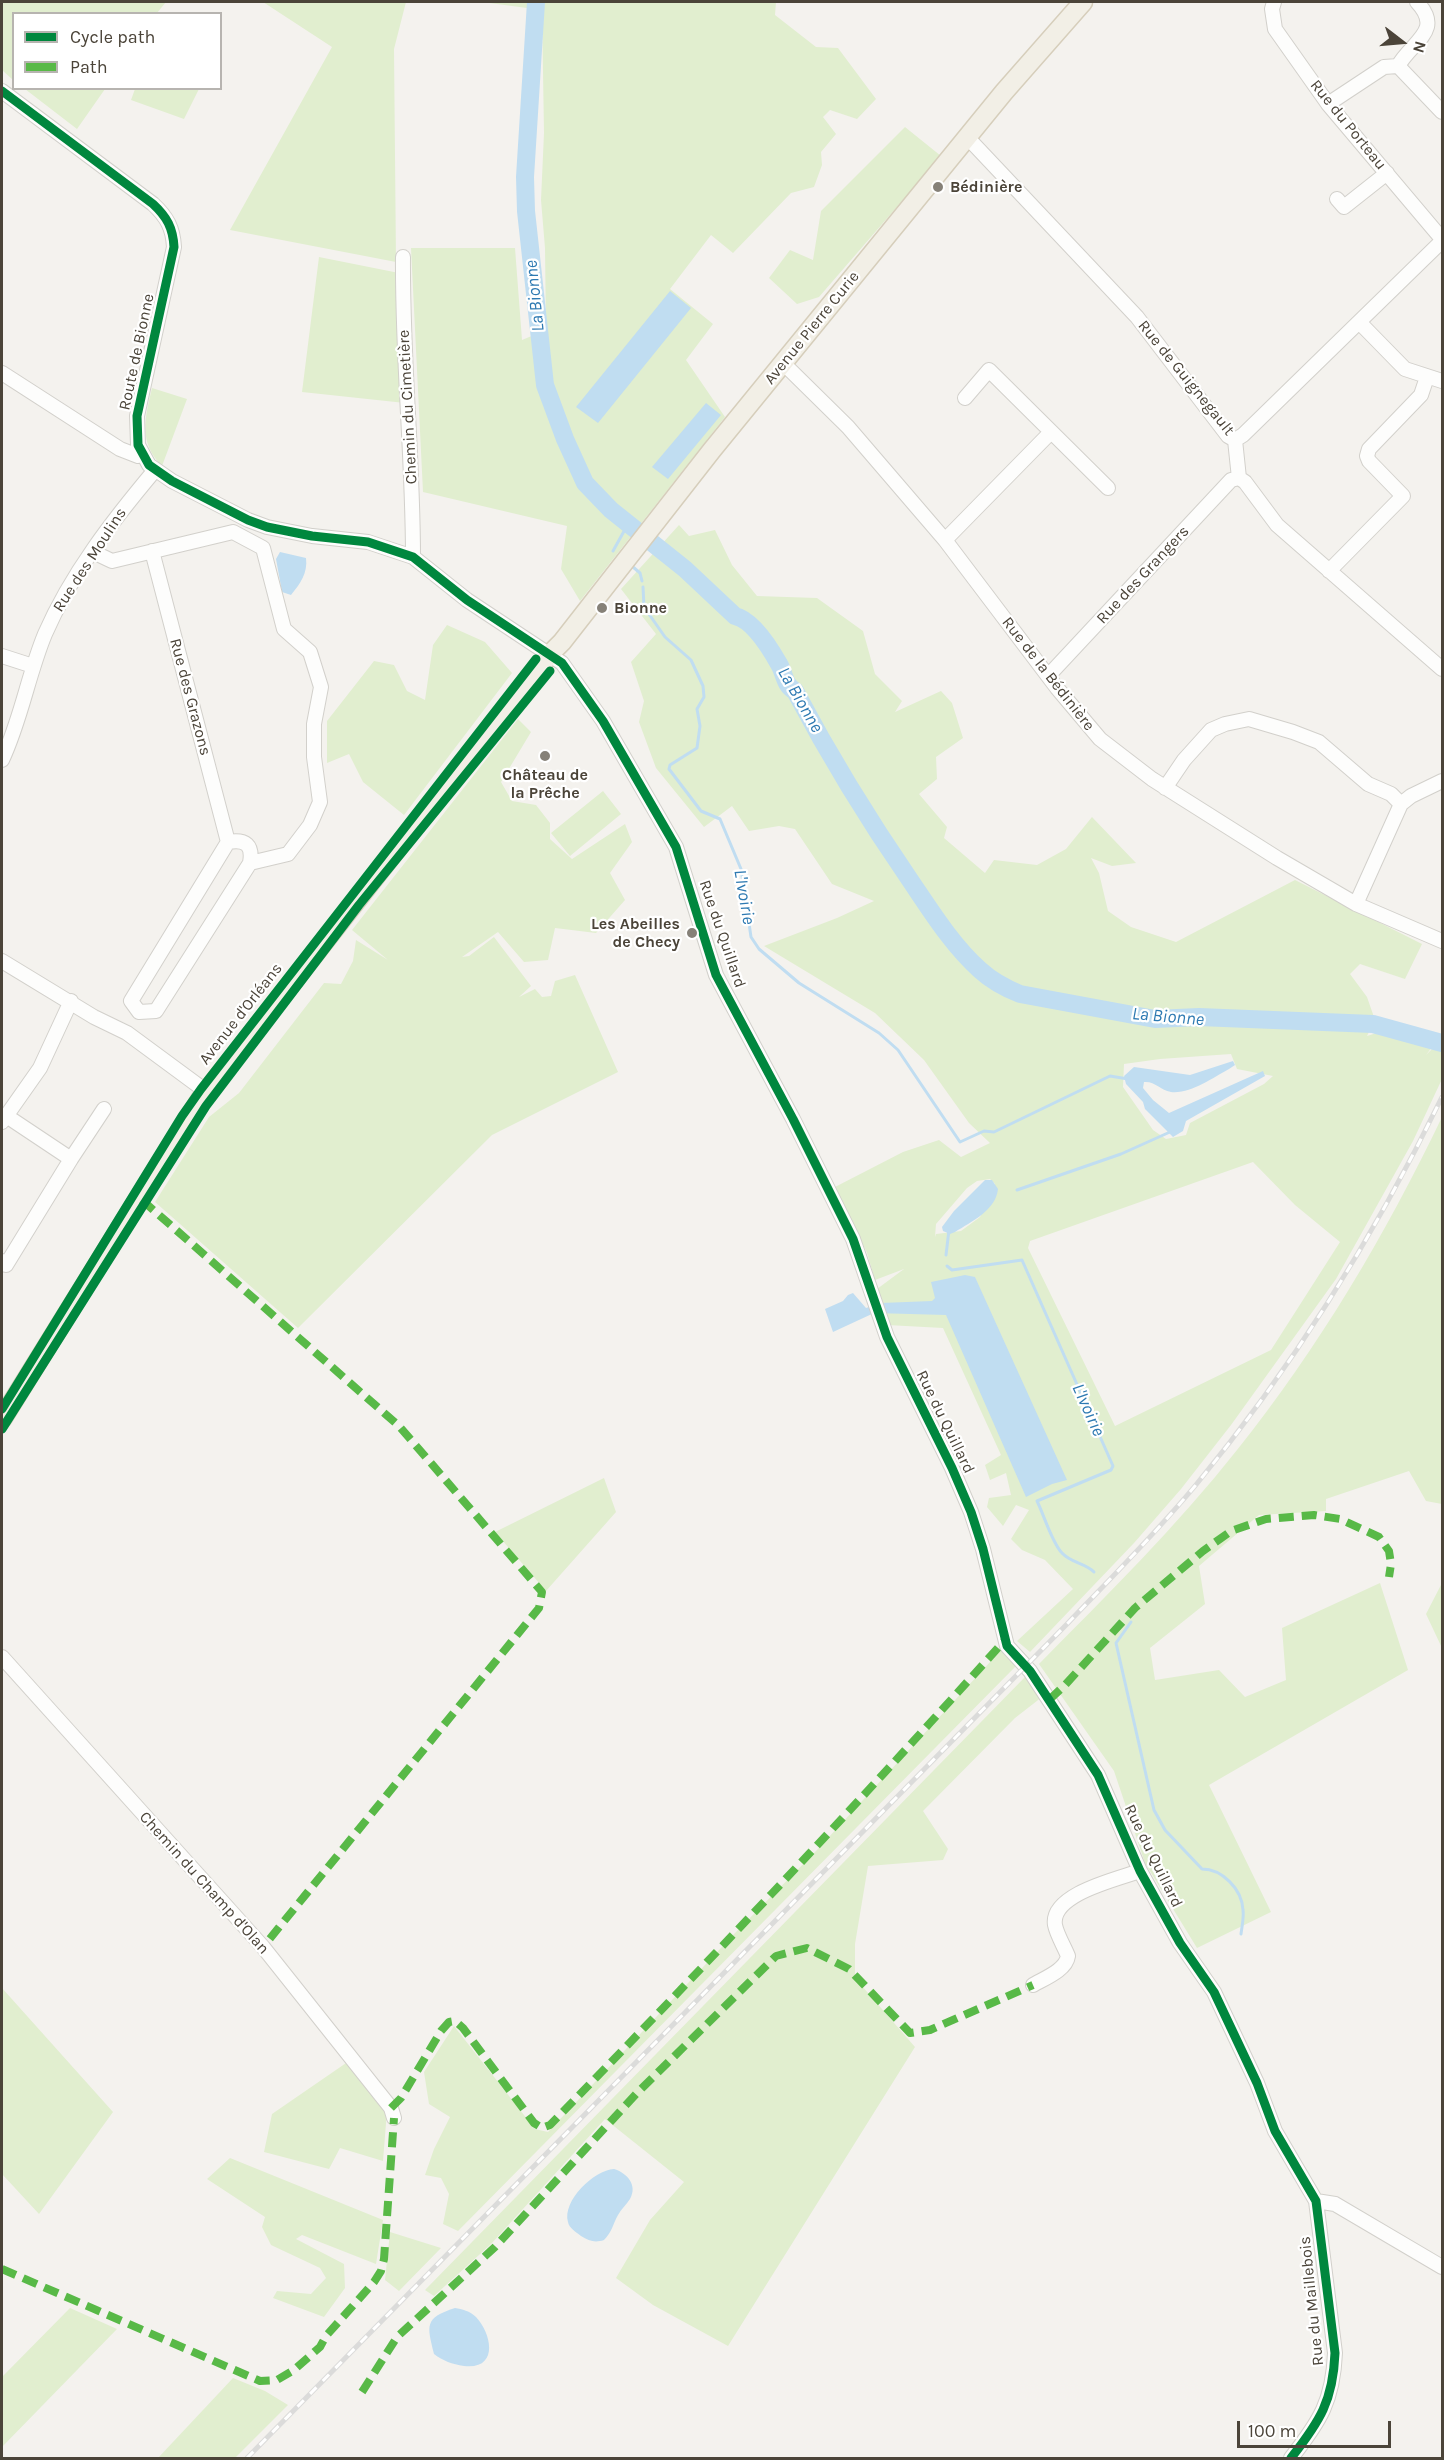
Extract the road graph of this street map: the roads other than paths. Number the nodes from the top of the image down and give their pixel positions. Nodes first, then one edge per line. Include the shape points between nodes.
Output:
1 (1083, 2) edge
2 (1274, 2) edge
3 (1417, 2) edge
4 (1398, 66) junction
5 (2, 91) edge
6 (1328, 104) junction
7 (1443, 112) edge
8 (967, 137) junction
9 (1387, 173) junction
10 (1337, 199) dead end
11 (1443, 240) edge
12 (403, 257) dead end
13 (1360, 323) junction
14 (783, 363) junction
15 (2, 373) edge
16 (1427, 376) junction
17 (1443, 381) edge
18 (965, 398) dead end
19 (1051, 432) junction
20 (1235, 440) junction
21 (142, 454) junction
22 (155, 470) junction
23 (1239, 478) junction
24 (1108, 488) dead end
25 (945, 540) junction
26 (634, 547) joint
27 (152, 551) junction
28 (93, 552) junction
29 (413, 556) junction
30 (1329, 571) junction
31 (549, 655) junction
32 (2, 656) edge
33 (33, 666) junction
34 (1443, 669) edge
35 (1049, 675) junction
36 (2, 760) edge
37 (1443, 781) edge
38 (1165, 788) junction
39 (1401, 804) junction
40 (228, 842) junction
41 (250, 863) junction
42 (1356, 904) junction
43 (1443, 941) edge
44 (2, 961) edge
45 (71, 1001) junction
46 (139, 1012) junction
47 (127, 1034) junction
48 (207, 1092) junction
49 (104, 1109) dead end
50 (4, 1114) edge
51 (71, 1159) junction
52 (2, 1261) edge
53 (2, 1419) edge
54 (2, 1657) edge
55 (1140, 1871) junction
56 (1034, 1985) dead end
57 (394, 2118) dead end
58 (1316, 2201) junction
59 (1443, 2267) edge
60 (1291, 2458) edge

1 - 8 main road, Avenue Pierre Curie
2 - 6 street, Rue du Porteau via 1275,29
3 - 4 street via 1432,18 1434,28 1404,55
4 - 6 street via 1384,68
4 - 7 street
5 - 21 street, Route de Bionne via 153,204 172,228 174,247 137,416
6 - 9 street, Rue du Porteau
8 - 14 main road, Avenue Pierre Curie
8 - 20 street, Rue de Guignegault via 1137,317
9 - 10 street via 1344,207
9 - 11 street, Rue du Porteau
11 - 13 street, Rue du Porteau
12 - 29 street, Chemin du Cimetière
13 - 16 street via 1405,369
13 - 20 street, Rue du Porteau
14 - 25 street, Rue de la Bédinière via 848,427
14 - 26 main road, Avenue Pierre Curie
15 - 21 street via 120,449
16 - 17 street
16 - 30 street via 1421,395 1366,456 1403,496
18 - 19 street via 989,370
19 - 24 street
19 - 25 street
20 - 23 street, Rue de Guignegault
21 - 22 street, Route de Bionne
22 - 28 street, Rue des Moulins via 131,496
22 - 29 street, Route de Bionne via 267,527 368,542
23 - 30 street via 1277,525
23 - 35 street, Rue des Grangers via 1231,480
25 - 35 street, Rue de la Bédinière
26 - 31 main road, Avenue d'Orléans
27 - 28 street via 112,561
27 - 40 street, Rue des Grazons
27 - 41 street via 233,532 262,548 284,629 310,652 321,687 314,724 320,806 288,854
28 - 33 street, Rue des Moulins via 63,598
29 - 31 street, Route de Bionne via 467,600
30 - 34 street
31 - 48 main road, Avenue d'Orléans
31 - 55 street, Rue du Quillard via 562,663 603,721 676,847 716,975 853,1239 887,1337 971,1512 1006,1646 1030,1671 1098,1774
32 - 33 street
33 - 36 street, Rue des Moulins
35 - 38 street, Rue de la Bédinière via 1100,739
37 - 39 street
38 - 39 street via 1212,730 1249,719 1319,742 1363,780 1391,794
38 - 42 street, Rue de la Bédinière
39 - 42 street
40 - 41 street via 248,846 252,852
40 - 46 street via 131,1001
41 - 46 street via 156,1011
42 - 43 street, Rue de la Bédinière
44 - 45 street
45 - 47 street
45 - 50 street via 40,1068
46 - 47 street
47 - 48 street
48 - 53 main road, Avenue d'Orléans
49 - 51 street
50 - 51 street
51 - 52 street via 6,1264
54 - 57 street, Chemin du Champ d'Olan via 263,1947 391,2108
55 - 56 street via 1074,1895 1061,1905 1055,1926 1067,1961
55 - 58 street, Rue du Quillard via 1180,1943 1214,1992 1275,2131
58 - 59 street via 1335,2204
58 - 60 street, Rue du Maillebois via 1334,2342 1334,2375 1329,2400 1319,2420

